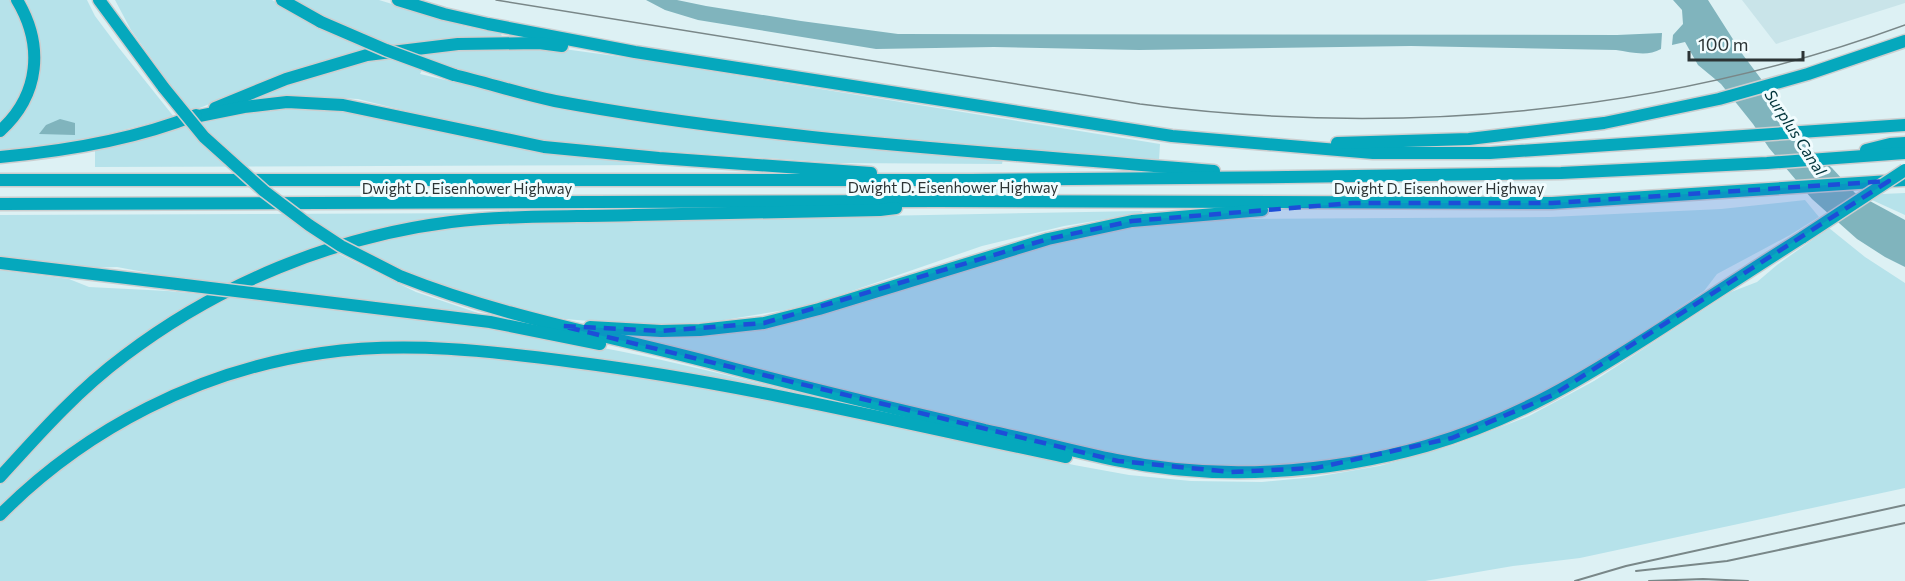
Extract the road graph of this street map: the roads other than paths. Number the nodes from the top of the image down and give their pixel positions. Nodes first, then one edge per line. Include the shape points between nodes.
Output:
1 (17, 0) edge
2 (99, 0) edge
3 (282, 0) edge
4 (398, 0) edge
5 (1905, 40) edge
6 (635, 52) junction
7 (189, 118) junction
8 (1905, 125) edge
9 (0, 131) edge
10 (1172, 136) junction
11 (1905, 143) edge
12 (1905, 153) edge
13 (0, 157) edge
14 (1836, 158) junction
15 (1905, 170) edge
16 (1287, 177) junction
17 (0, 180) edge
18 (971, 180) junction
19 (1905, 180) edge
20 (936, 201) junction
21 (1353, 203) junction
22 (0, 204) edge
23 (0, 263) edge
24 (562, 326) junction
25 (754, 375) junction
26 (1185, 469) junction
27 (0, 477) edge
28 (0, 514) edge

1 - 9 highway via 32,32 33,76 21,107
2 - 24 highway, bridge via 204,137 309,225 400,276 469,302
3 - 16 highway, bridge via 386,50 454,75 553,100 806,136
4 - 6 highway via 488,24
5 - 10 highway via 1781,82 1604,123 1469,139 1366,143
6 - 7 highway via 539,44 458,44 367,55 286,80
6 - 10 highway
7 - 13 highway via 114,140
7 - 18 highway via 287,102 343,105 544,147
8 - 10 highway via 1490,153 1385,153
11 - 14 highway
12 - 14 highway, Dwight D. Eisenhower Highway
14 - 16 highway, Dwight D. Eisenhower Highway via 1561,173
15 - 26 highway, bridge via 1578,381 1529,407 1405,451 1329,466 1253,472
16 - 18 highway, Dwight D. Eisenhower Highway
17 - 18 highway, Dwight D. Eisenhower Highway
19 - 21 highway, Dwight D. Eisenhower Highway via 1552,203
20 - 21 highway, Dwight D. Eisenhower Highway
20 - 22 highway, Dwight D. Eisenhower Highway
20 - 27 highway via 880,210 487,219 418,227 338,246 246,282 161,330 74,399
21 - 24 highway via 1132,221 1058,236 764,324 661,332
23 - 25 highway, bridge via 490,322
24 - 25 highway
25 - 26 highway via 1118,461
26 - 28 highway via 1153,472 1111,466 754,390 629,369 482,352 378,348 274,362 171,396 75,452

